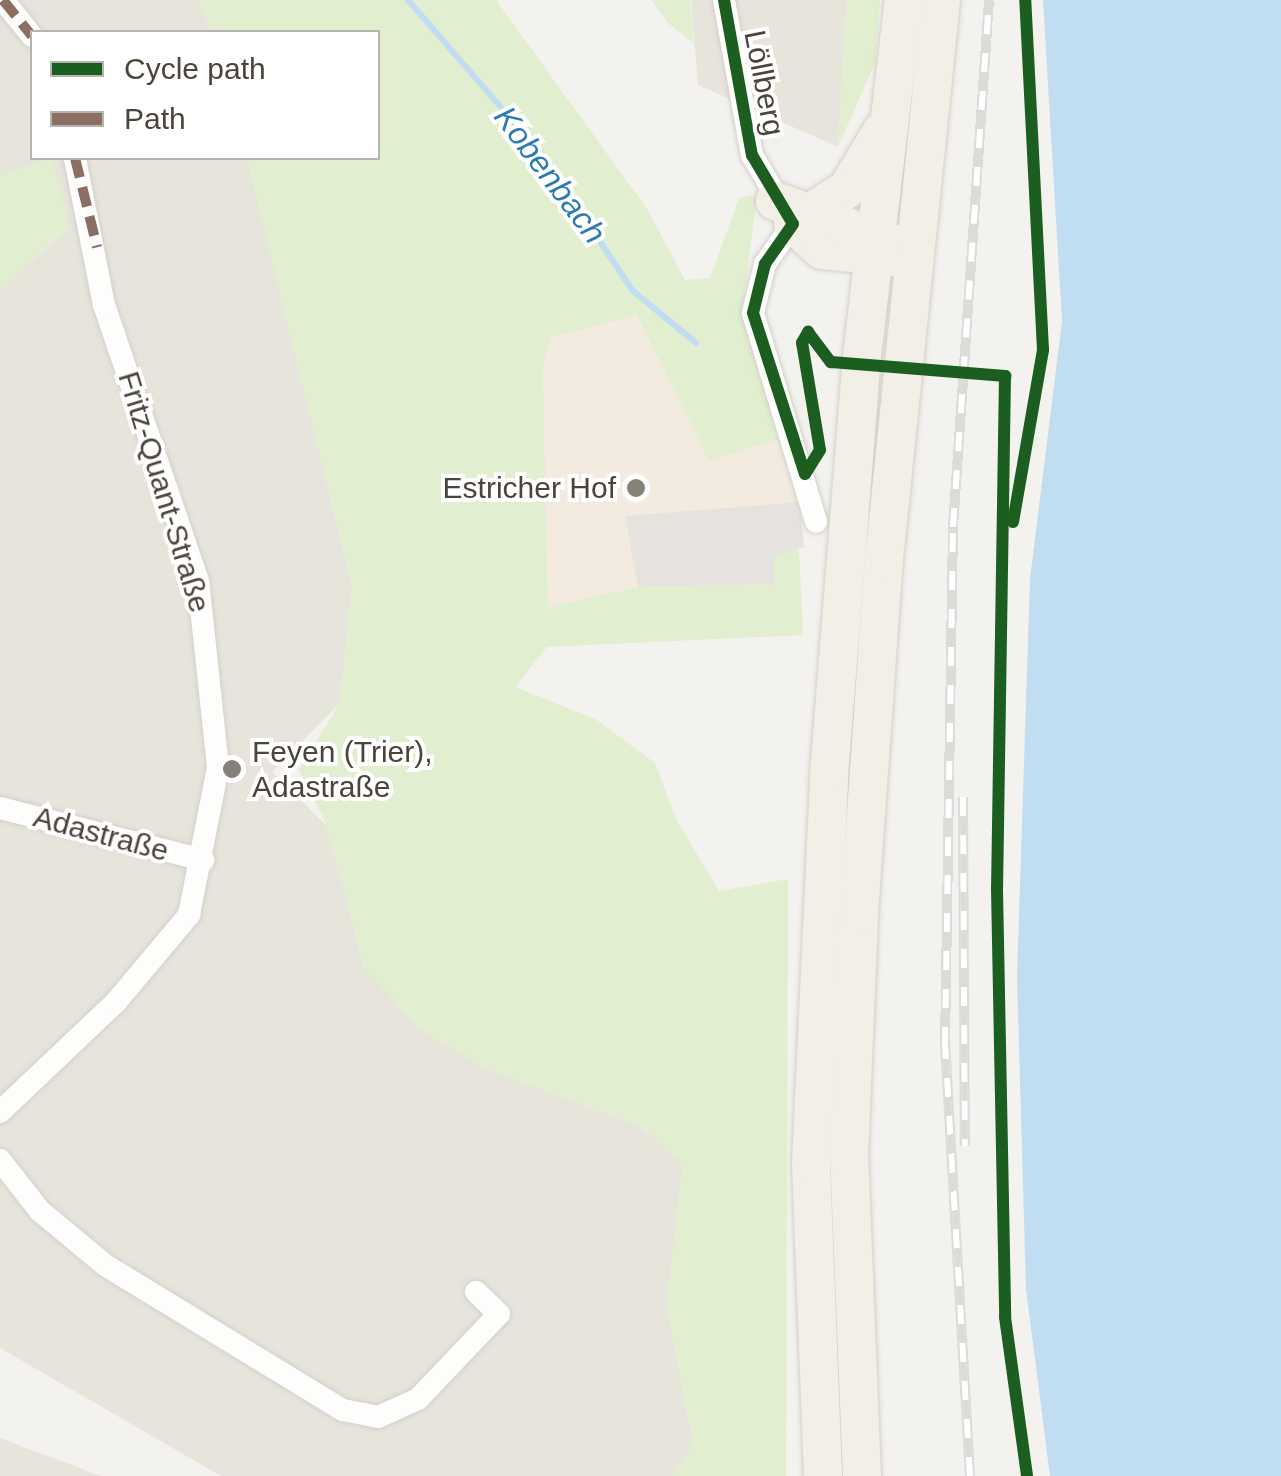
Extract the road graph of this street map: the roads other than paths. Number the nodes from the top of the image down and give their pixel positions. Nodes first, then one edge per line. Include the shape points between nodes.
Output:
1 (3, 0) edge
2 (724, 0) edge
3 (904, 0) edge
4 (941, 0) edge
5 (30, 34) edge
6 (896, 102) junction
7 (75, 160) edge
8 (793, 212) junction
9 (874, 244) junction
10 (822, 250) junction
11 (914, 257) junction
12 (766, 264) junction
13 (816, 522) dead end
14 (0, 808) edge
15 (203, 860) junction
16 (0, 1112) edge
17 (0, 1160) edge
18 (476, 1292) dead end
19 (823, 1476) edge
20 (862, 1476) edge

1 - 5 street
2 - 8 street, Löllberg via 743,117
3 - 6 main road
4 - 11 main road
6 - 8 main road via 858,177
6 - 9 main road
7 - 15 street, Fritz-Quant-Straße via 104,305 198,581 218,767
8 - 9 main road
8 - 10 main road
8 - 12 street
9 - 10 main road
9 - 11 main road
9 - 19 main road via 828,775 812,1144
10 - 12 street via 795,248
11 - 20 main road via 859,914 849,1156
12 - 13 street via 753,313
14 - 15 street, Adastraße
15 - 16 street, Fritz-Quant-Straße via 189,915 116,1002
17 - 18 street via 40,1211 105,1265 343,1410 378,1417 418,1399 499,1314

